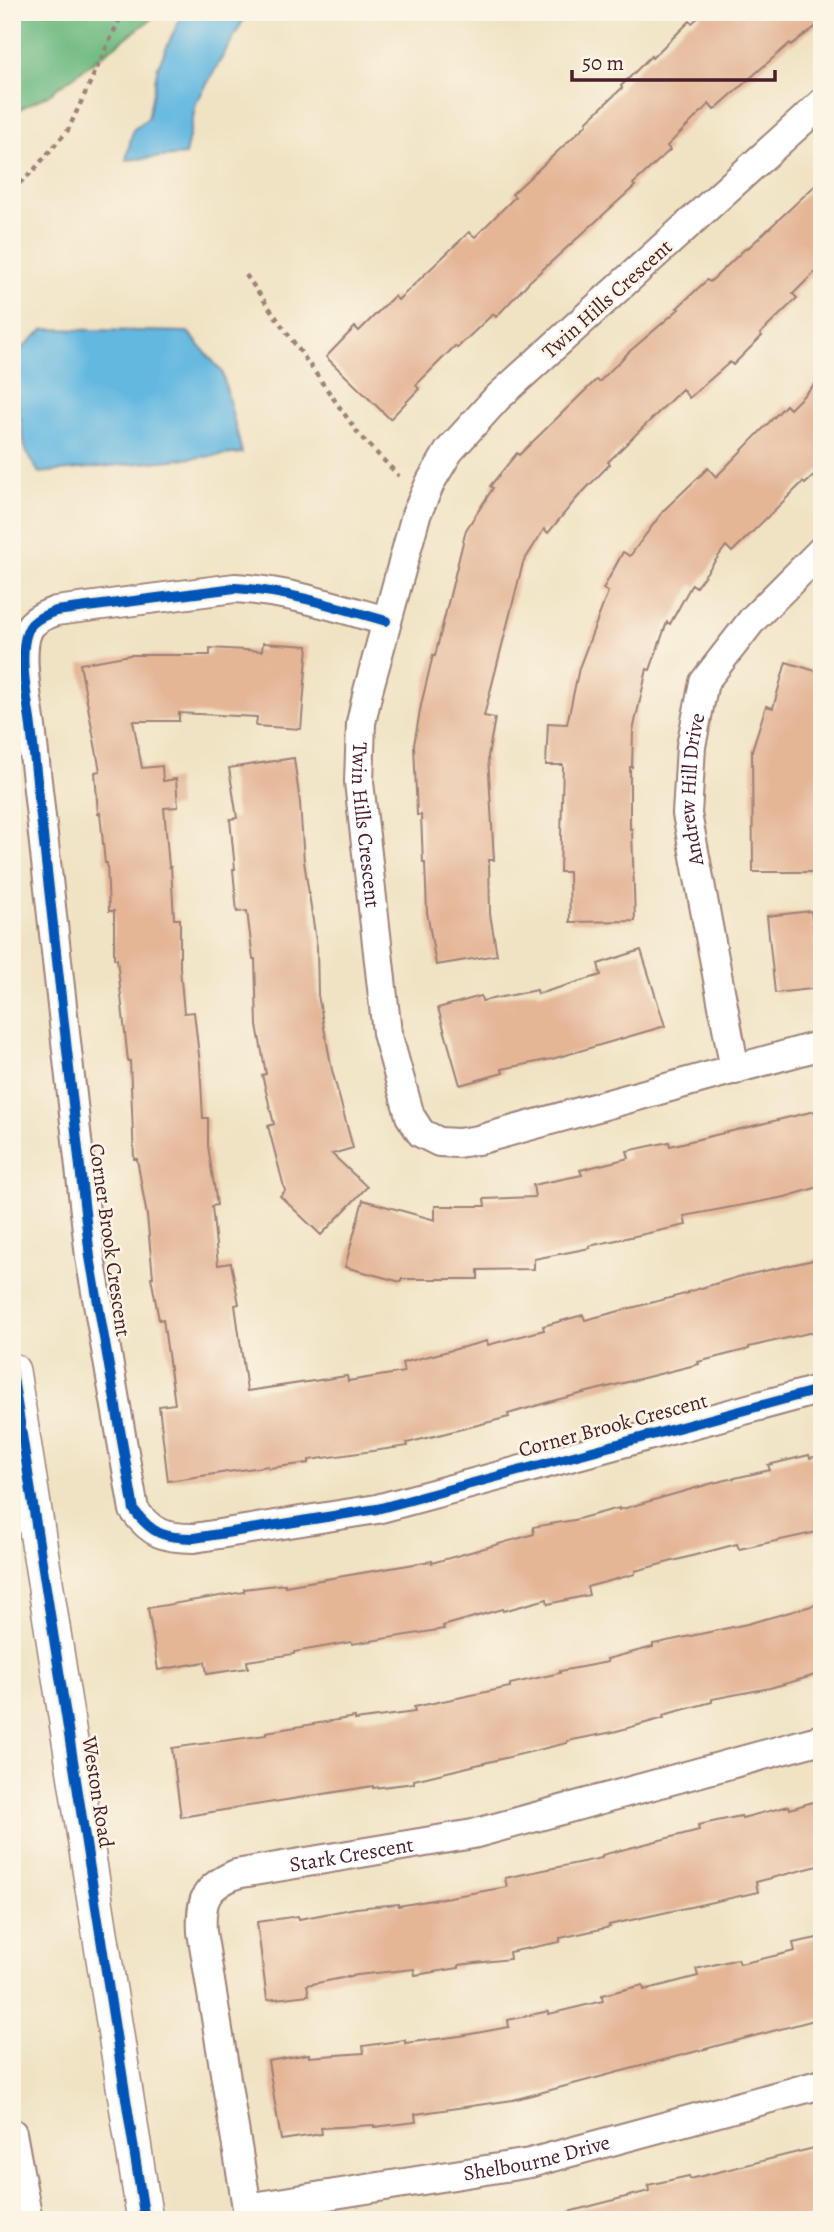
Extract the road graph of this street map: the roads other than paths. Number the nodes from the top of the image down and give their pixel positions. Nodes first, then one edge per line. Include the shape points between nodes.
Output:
1 (822, 103) edge
2 (822, 550) edge
3 (386, 621) junction
4 (822, 1045) edge
5 (735, 1070) junction
6 (12, 1371) edge
7 (822, 1389) edge
8 (18, 1434) edge
9 (822, 1740) edge
10 (822, 2084) edge
11 (12, 2133) edge
12 (248, 2214) edge
13 (28, 2220) edge
14 (145, 2220) edge

1 - 3 street, Twin Hills Crescent via 466,430 431,481 416,515
2 - 5 street, Andrew Hill Drive via 753,619 704,682 691,746 687,814
3 - 5 street, Twin Hills Crescent via 361,723 359,782 387,1033 410,1116 421,1133 439,1142 478,1140
3 - 7 street, Corner Brook Crescent via 294,595 236,589 56,611 42,617 25,636 31,727 90,1257 134,1510 159,1534 194,1538 377,1508
4 - 5 street, Twin Hills Crescent
6 - 8 main road, Weston Road
8 - 14 main road, Weston Road
9 - 12 street, Stark Crescent via 473,1834 236,1874 217,1882 205,1895 202,1932
10 - 12 street, Shelbourne Drive via 530,2163
11 - 13 street

